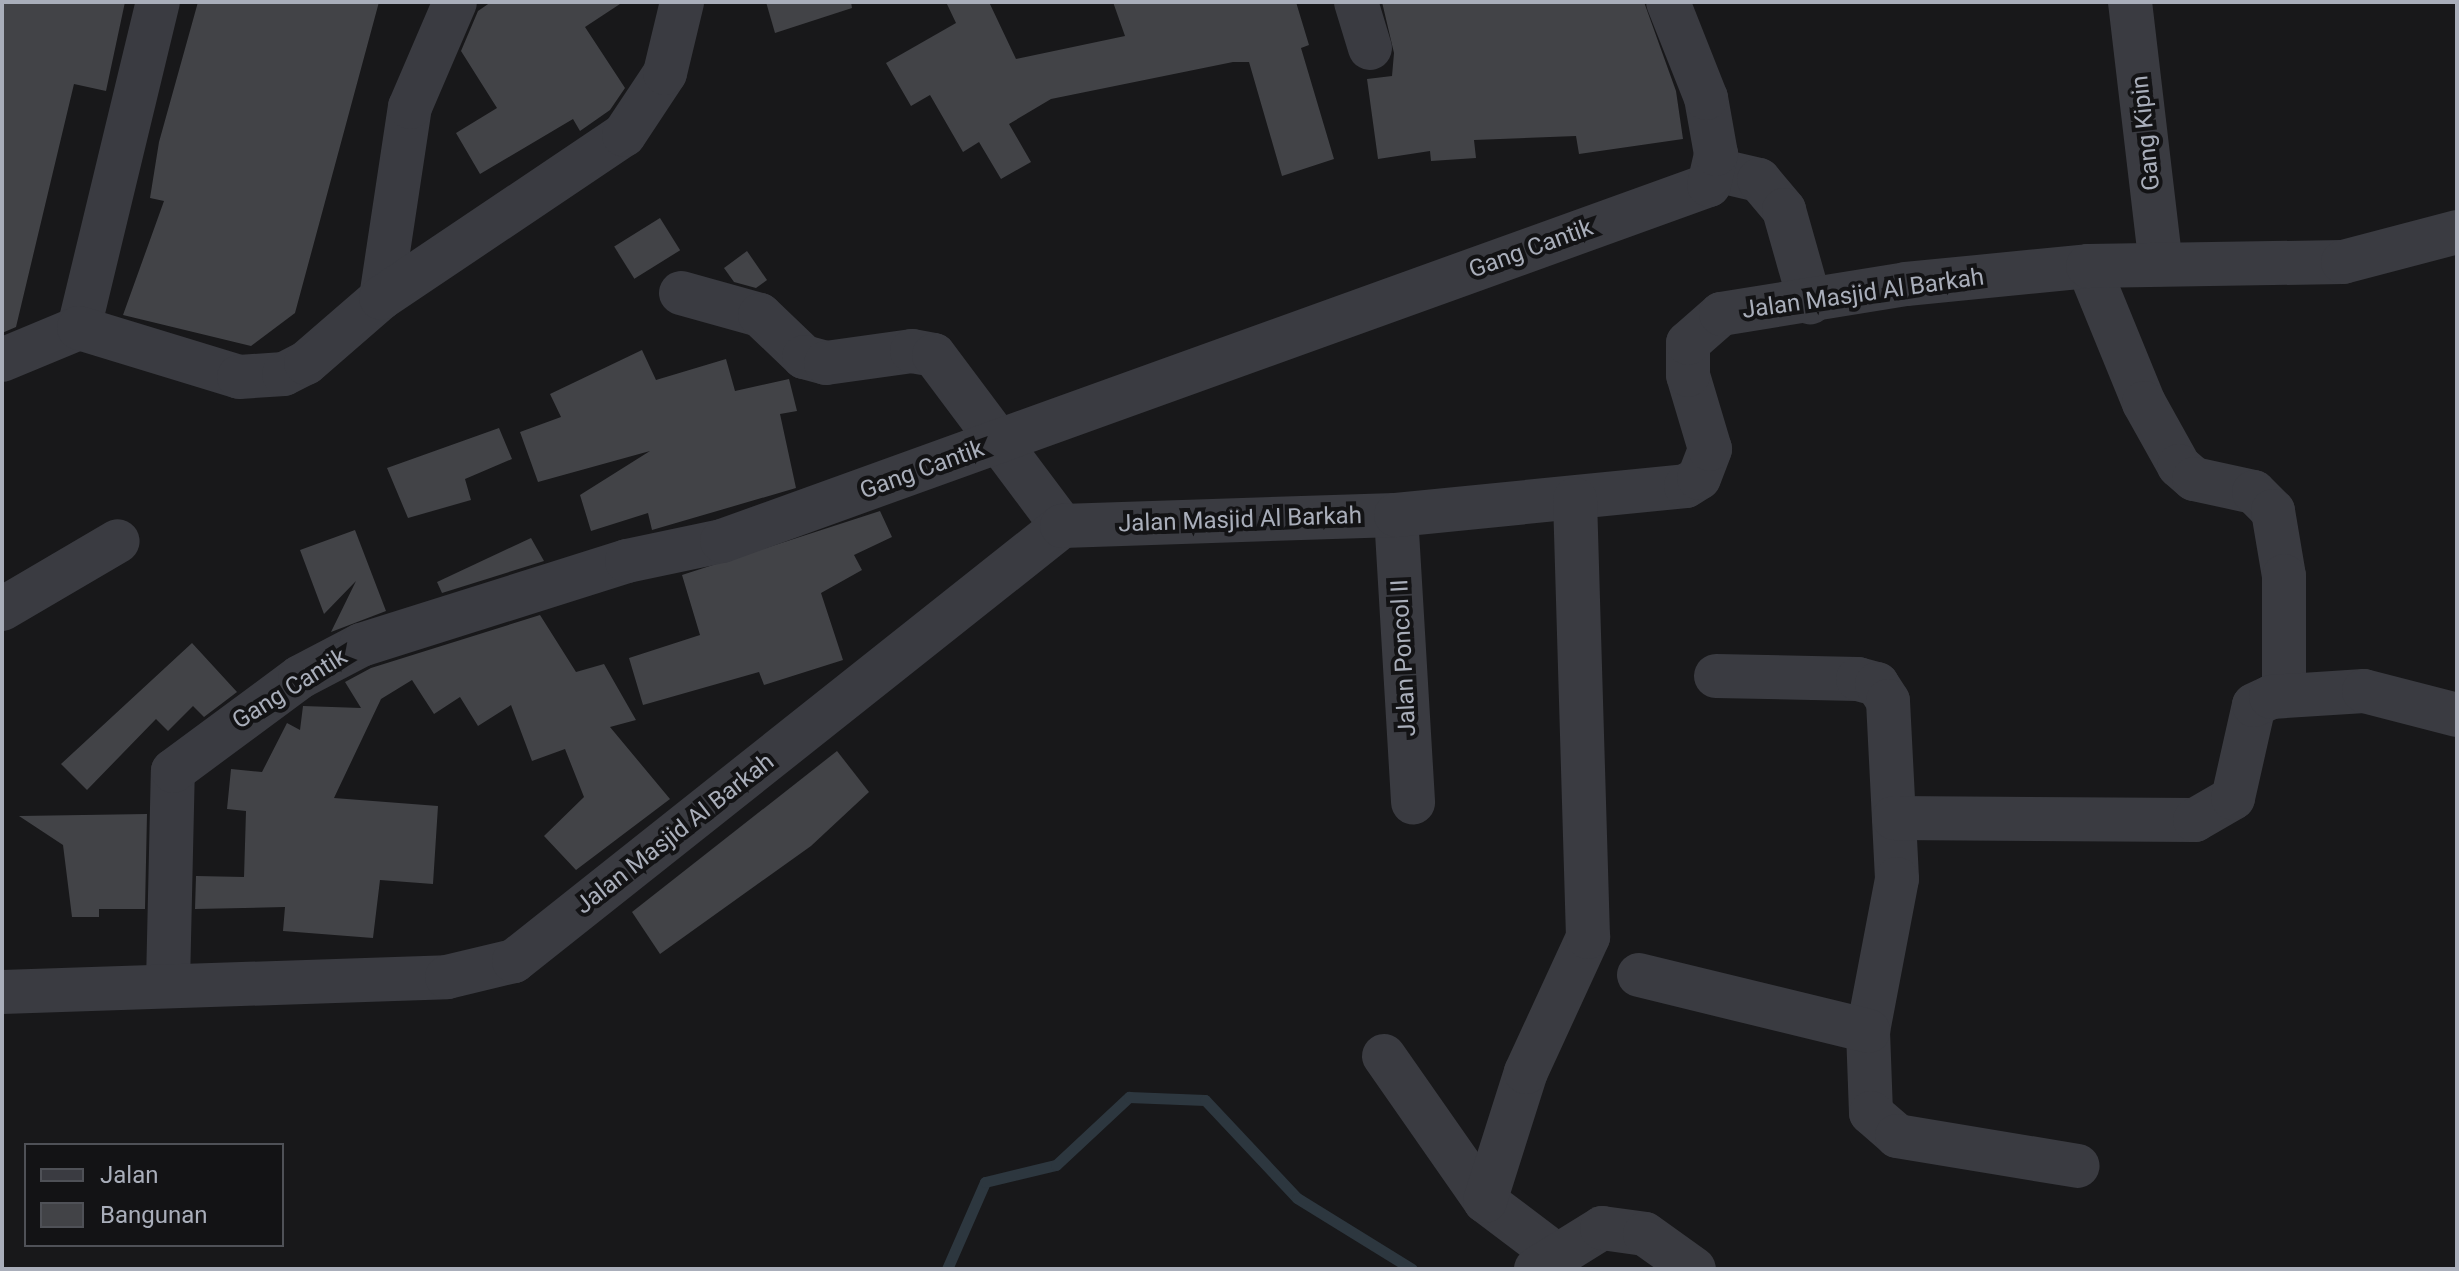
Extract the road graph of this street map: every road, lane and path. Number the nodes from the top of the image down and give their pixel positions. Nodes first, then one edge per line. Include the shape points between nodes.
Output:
1 (158, 2) edge
2 (455, 2) edge
3 (682, 2) edge
4 (1356, 2) edge
5 (1668, 2) edge
6 (2130, 2) edge
7 (1370, 48) dead end
8 (1716, 170) junction
9 (2457, 232) edge
10 (2161, 264) junction
11 (2088, 266) junction
12 (681, 293) dead end
13 (381, 298) junction
14 (1810, 302) junction
15 (79, 328) junction
16 (2, 360) edge
17 (1000, 442) junction
18 (1575, 499) junction
19 (1396, 515) junction
20 (1062, 526) junction
21 (118, 541) dead end
22 (2, 609) edge
23 (1716, 676) dead end
24 (2277, 696) junction
25 (2457, 715) edge
26 (1413, 802) dead end
27 (1894, 818) junction
28 (1639, 975) dead end
29 (168, 984) junction
30 (2, 992) edge
31 (1868, 1031) junction
32 (1384, 1056) dead end
33 (2078, 1166) dead end
34 (1485, 1201) junction
35 (1545, 1261) edge
36 (1694, 1269) edge

1 - 15 street
2 - 13 street via 410,107
3 - 13 street via 665,73 624,135
4 - 7 street
5 - 8 street via 1706,98
6 - 10 street, Gang Kipin
8 - 14 street via 1759,180 1784,210
8 - 17 street, Gang Cantik via 1709,185
9 - 10 street, Jalan Masjid Al Barkah via 2343,262
10 - 11 street, Jalan Masjid Al Barkah
11 - 14 street, Jalan Masjid Al Barkah via 1906,284
11 - 24 street via 2144,403 2179,466 2194,479 2254,492 2273,511 2284,576
12 - 17 street via 760,315 804,357 826,363 912,351 934,355
13 - 15 street via 306,363 264,378 239,377
14 - 18 street, Jalan Masjid Al Barkah via 1721,314 1696,330 1688,375 1710,449 1699,478 1686,486
15 - 16 street
17 - 20 street
17 - 29 street, Gang Cantik via 722,541 627,561 361,645 300,677 173,771
18 - 19 street, Jalan Masjid Al Barkah
18 - 34 street via 1588,937 1526,1072
19 - 20 street, Jalan Masjid Al Barkah
19 - 26 street, Jalan Poncol II
20 - 29 street, Jalan Masjid Al Barkah via 514,961 447,977
21 - 22 street
23 - 27 street via 1858,679 1884,690
24 - 25 street via 2364,691
24 - 27 street via 2254,705 2233,798 2195,820
27 - 31 street via 1897,879
28 - 31 street
29 - 30 street, Jalan Masjid Al Barkah
31 - 33 street via 1867,1098 1890,1132
32 - 34 street
34 - 35 street
35 - 36 street via 1602,1228 1645,1234

